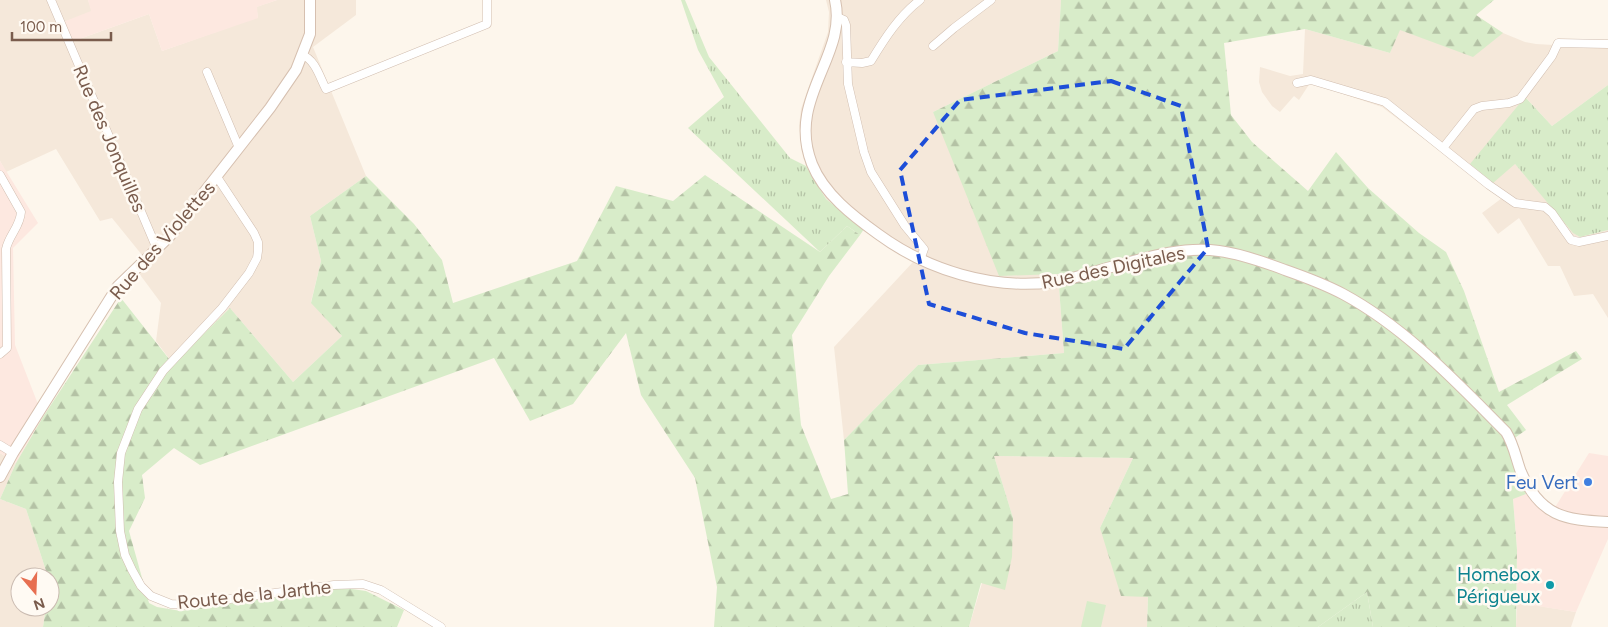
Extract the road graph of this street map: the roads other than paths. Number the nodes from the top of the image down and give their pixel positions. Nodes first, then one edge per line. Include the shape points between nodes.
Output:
1 (51, 0) edge
2 (310, 0) edge
3 (487, 0) edge
4 (835, 0) edge
5 (920, 0) edge
6 (992, 0) edge
7 (837, 17) junction
8 (1608, 44) edge
9 (933, 46) dead end
10 (302, 55) junction
11 (846, 62) junction
12 (208, 72) dead end
13 (1297, 83) dead end
14 (239, 148) junction
15 (1442, 148) junction
16 (0, 175) edge
17 (217, 178) junction
18 (1608, 236) edge
19 (157, 249) junction
20 (920, 260) junction
21 (0, 354) edge
22 (0, 445) edge
23 (13, 453) junction
24 (0, 477) edge
25 (1608, 522) edge
26 (441, 627) edge

1 - 19 street, Rue des Jonquilles
2 - 10 street, Rue des Violettes via 310,34
3 - 10 street via 487,24 326,89 307,56
4 - 7 street, Rue des Digitales
5 - 11 street via 907,10 871,61
6 - 9 street
7 - 11 street via 846,25
7 - 20 street, Rue des Digitales via 834,37 812,92 806,118 812,164 824,185 847,210 885,240
8 - 15 street via 1558,43 1520,99 1474,109
10 - 14 street, Rue des Violettes via 296,70
11 - 20 street via 850,92 871,172 905,226 924,249
12 - 14 street
13 - 15 street via 1311,80 1385,102
14 - 17 street, Rue des Violettes
15 - 18 street via 1514,204 1545,207 1571,240 1579,242
16 - 21 street via 20,212 6,249 7,348
17 - 19 street, Rue des Violettes
17 - 26 street, Route de la Jarthe via 254,233 258,242 257,258 249,274 222,308 162,371 138,409 121,453 118,482 120,531 132,570 150,596 171,604 363,584 381,590
19 - 23 street, Rue des Violettes via 118,286
20 - 25 street, Rue des Digitales via 972,277 1036,283 1054,282 1168,253 1217,250 1318,282 1352,299 1397,330 1452,377 1506,432 1525,480 1539,502 1565,517
22 - 23 street
23 - 24 street, Rue des Violettes

